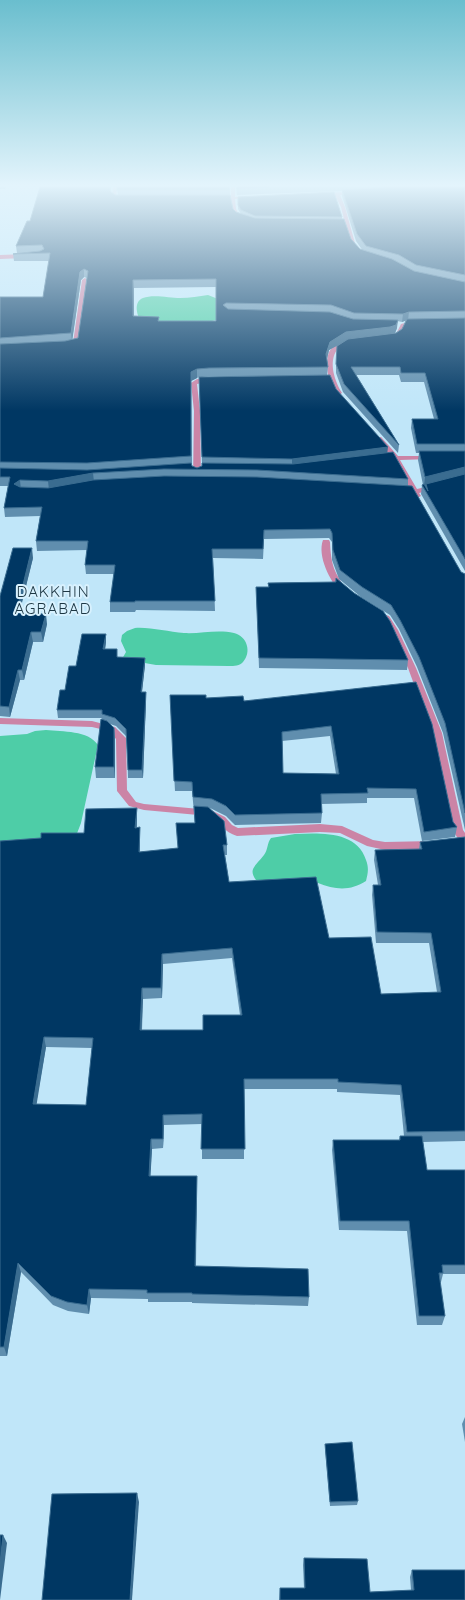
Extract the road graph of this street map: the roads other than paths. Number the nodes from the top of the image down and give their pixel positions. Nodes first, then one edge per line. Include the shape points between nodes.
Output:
1 (85, 280) edge
2 (424, 322) edge
3 (382, 341) edge
4 (357, 342) edge
5 (58, 346) edge
6 (217, 380) edge
7 (345, 399) edge
8 (374, 432) edge
9 (442, 456) edge
10 (394, 457) junction
11 (372, 460) edge
12 (197, 482) edge
13 (443, 484) edge
14 (392, 491) edge
15 (415, 492) junction
16 (422, 506) edge
17 (326, 542) dead end
18 (352, 596) edge
19 (380, 614) edge
20 (0, 721) edge
21 (462, 841) edge
22 (441, 844) edge

1 - 5 street via 76,344
2 - 3 street via 399,325 398,335
4 - 7 street via 346,344 332,352 330,359 329,379
6 - 12 street via 194,383 197,411
8 - 10 street
9 - 10 street
10 - 11 street
10 - 15 street
13 - 15 street
14 - 15 street
15 - 16 street
17 - 18 street via 327,560 334,581
19 - 21 street via 394,630 427,704 437,733
20 - 22 street via 92,724 112,729 121,738 122,791 133,804 211,813 221,819 228,828 237,832 320,828 342,830 371,843 385,846

